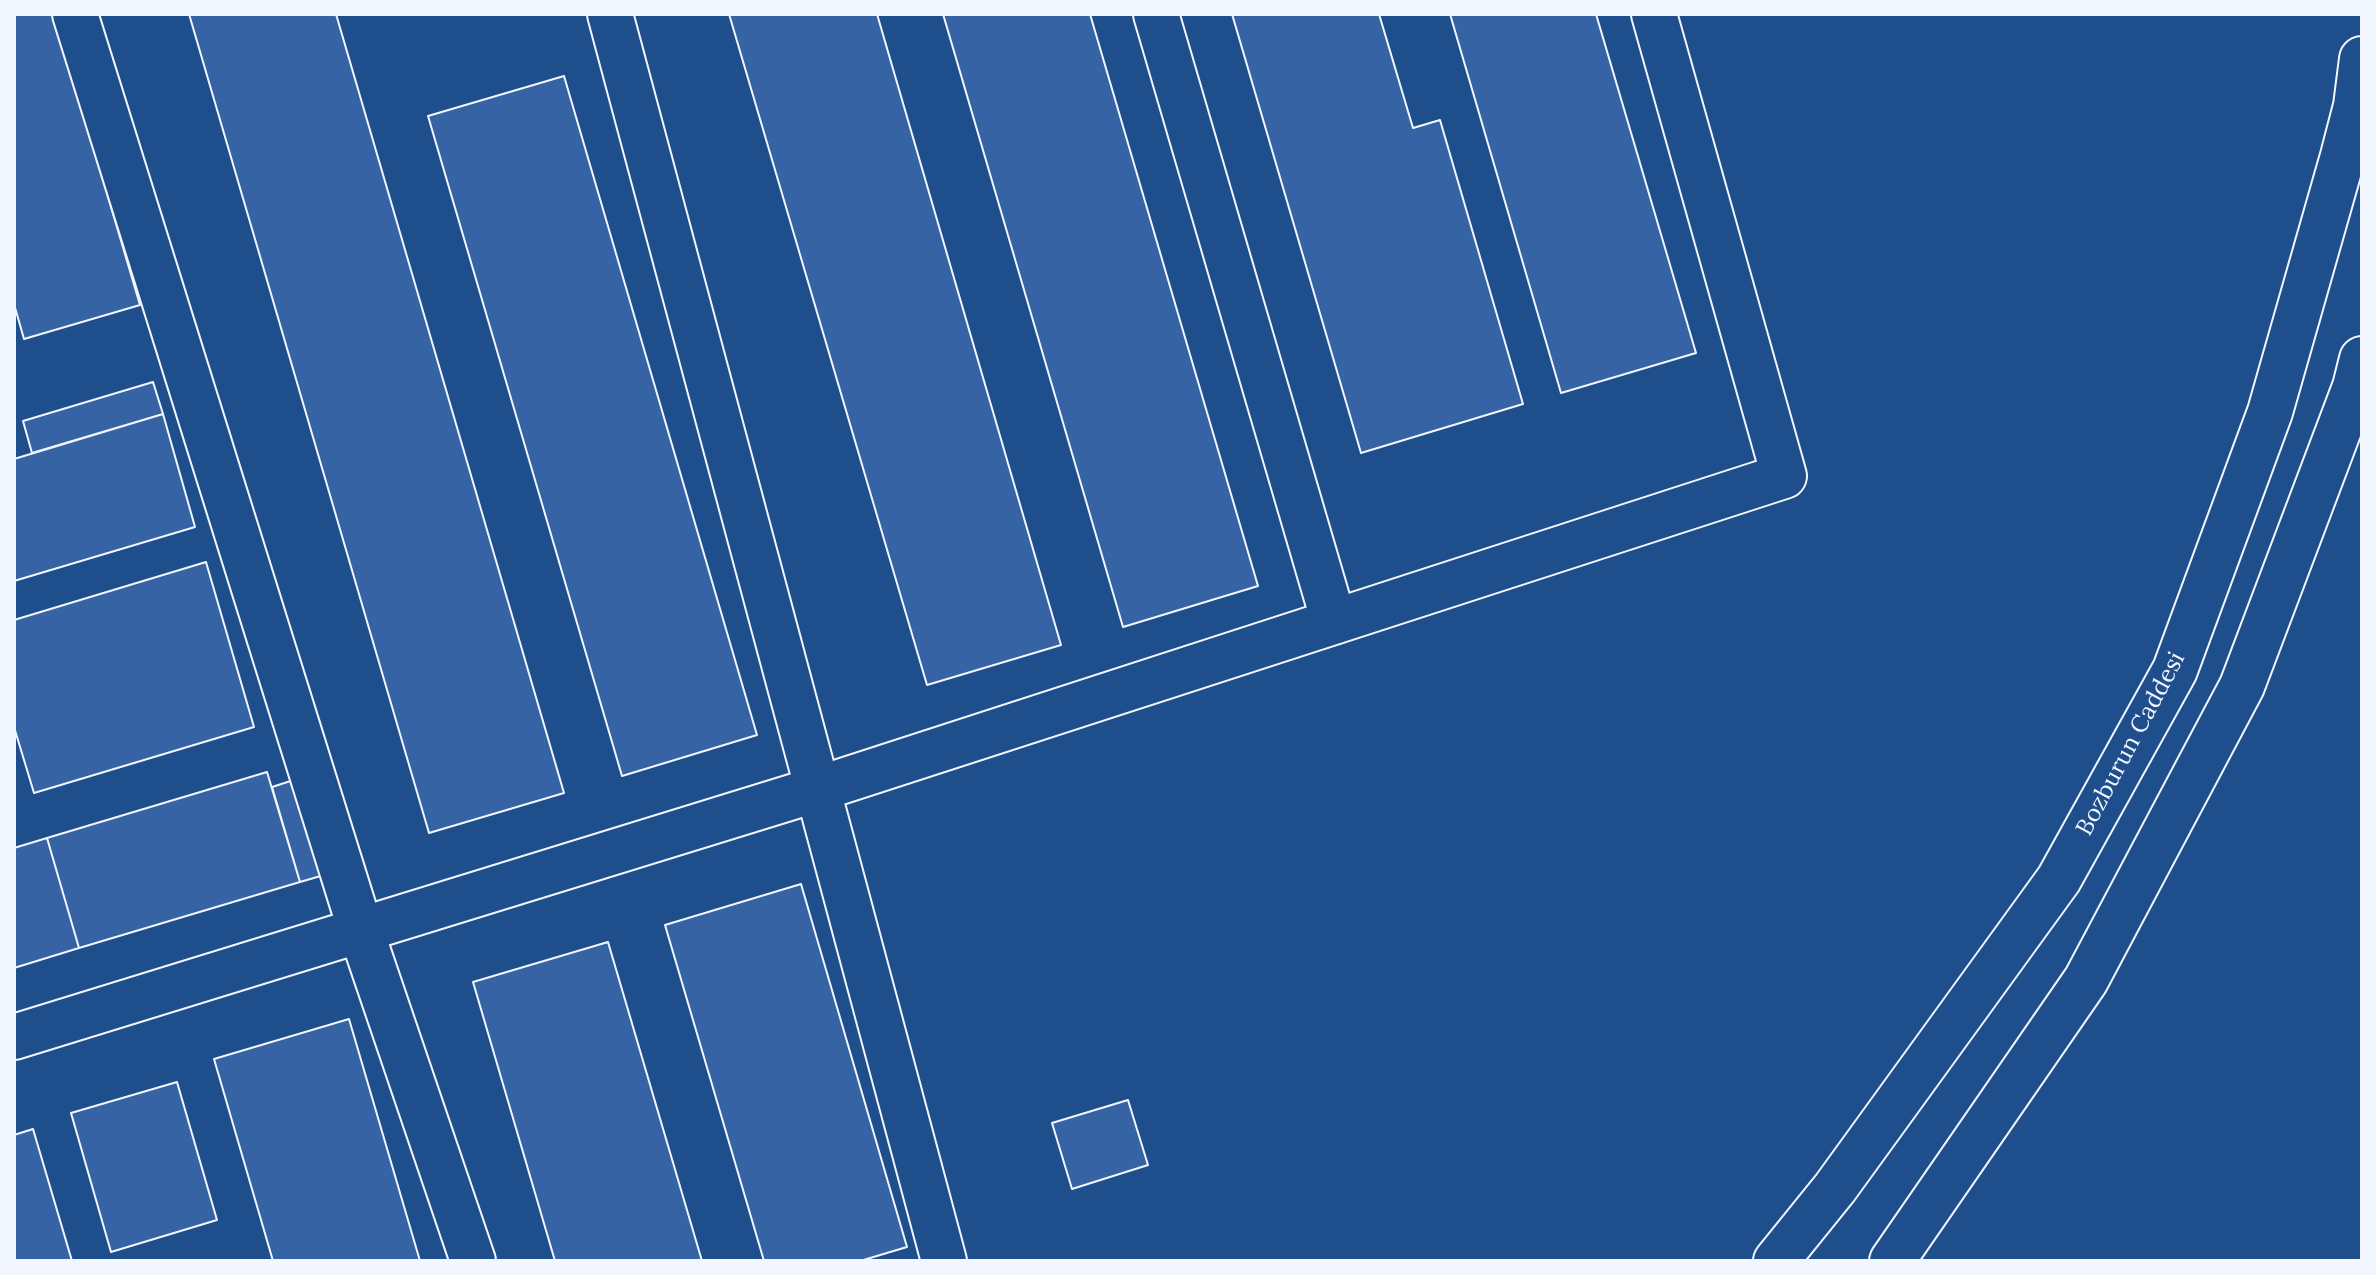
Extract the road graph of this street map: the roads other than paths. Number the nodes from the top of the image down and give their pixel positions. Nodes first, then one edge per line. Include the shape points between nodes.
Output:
1 (75, 14) edge
2 (610, 14) edge
3 (1156, 14) edge
4 (1654, 14) edge
5 (2362, 59) edge
6 (2359, 107) edge
7 (2352, 158) edge
8 (2360, 375) edge
9 (1334, 622) junction
10 (818, 789) junction
11 (361, 931) junction
12 (14, 1037) edge
13 (473, 1261) edge
14 (944, 1261) edge
15 (1776, 1261) edge
16 (1892, 1261) edge

1 - 11 street
2 - 10 street
3 - 9 street
4 - 9 street via 1784,476
5 - 6 street, Bozburun Caddesi
6 - 7 street, Bozburun Caddesi
7 - 15 street, Bozburun Caddesi via 2270,412 2175,670 2059,879
8 - 16 street via 2242,686 2086,980
9 - 10 street
10 - 11 street
10 - 14 street
11 - 12 street
11 - 13 street

